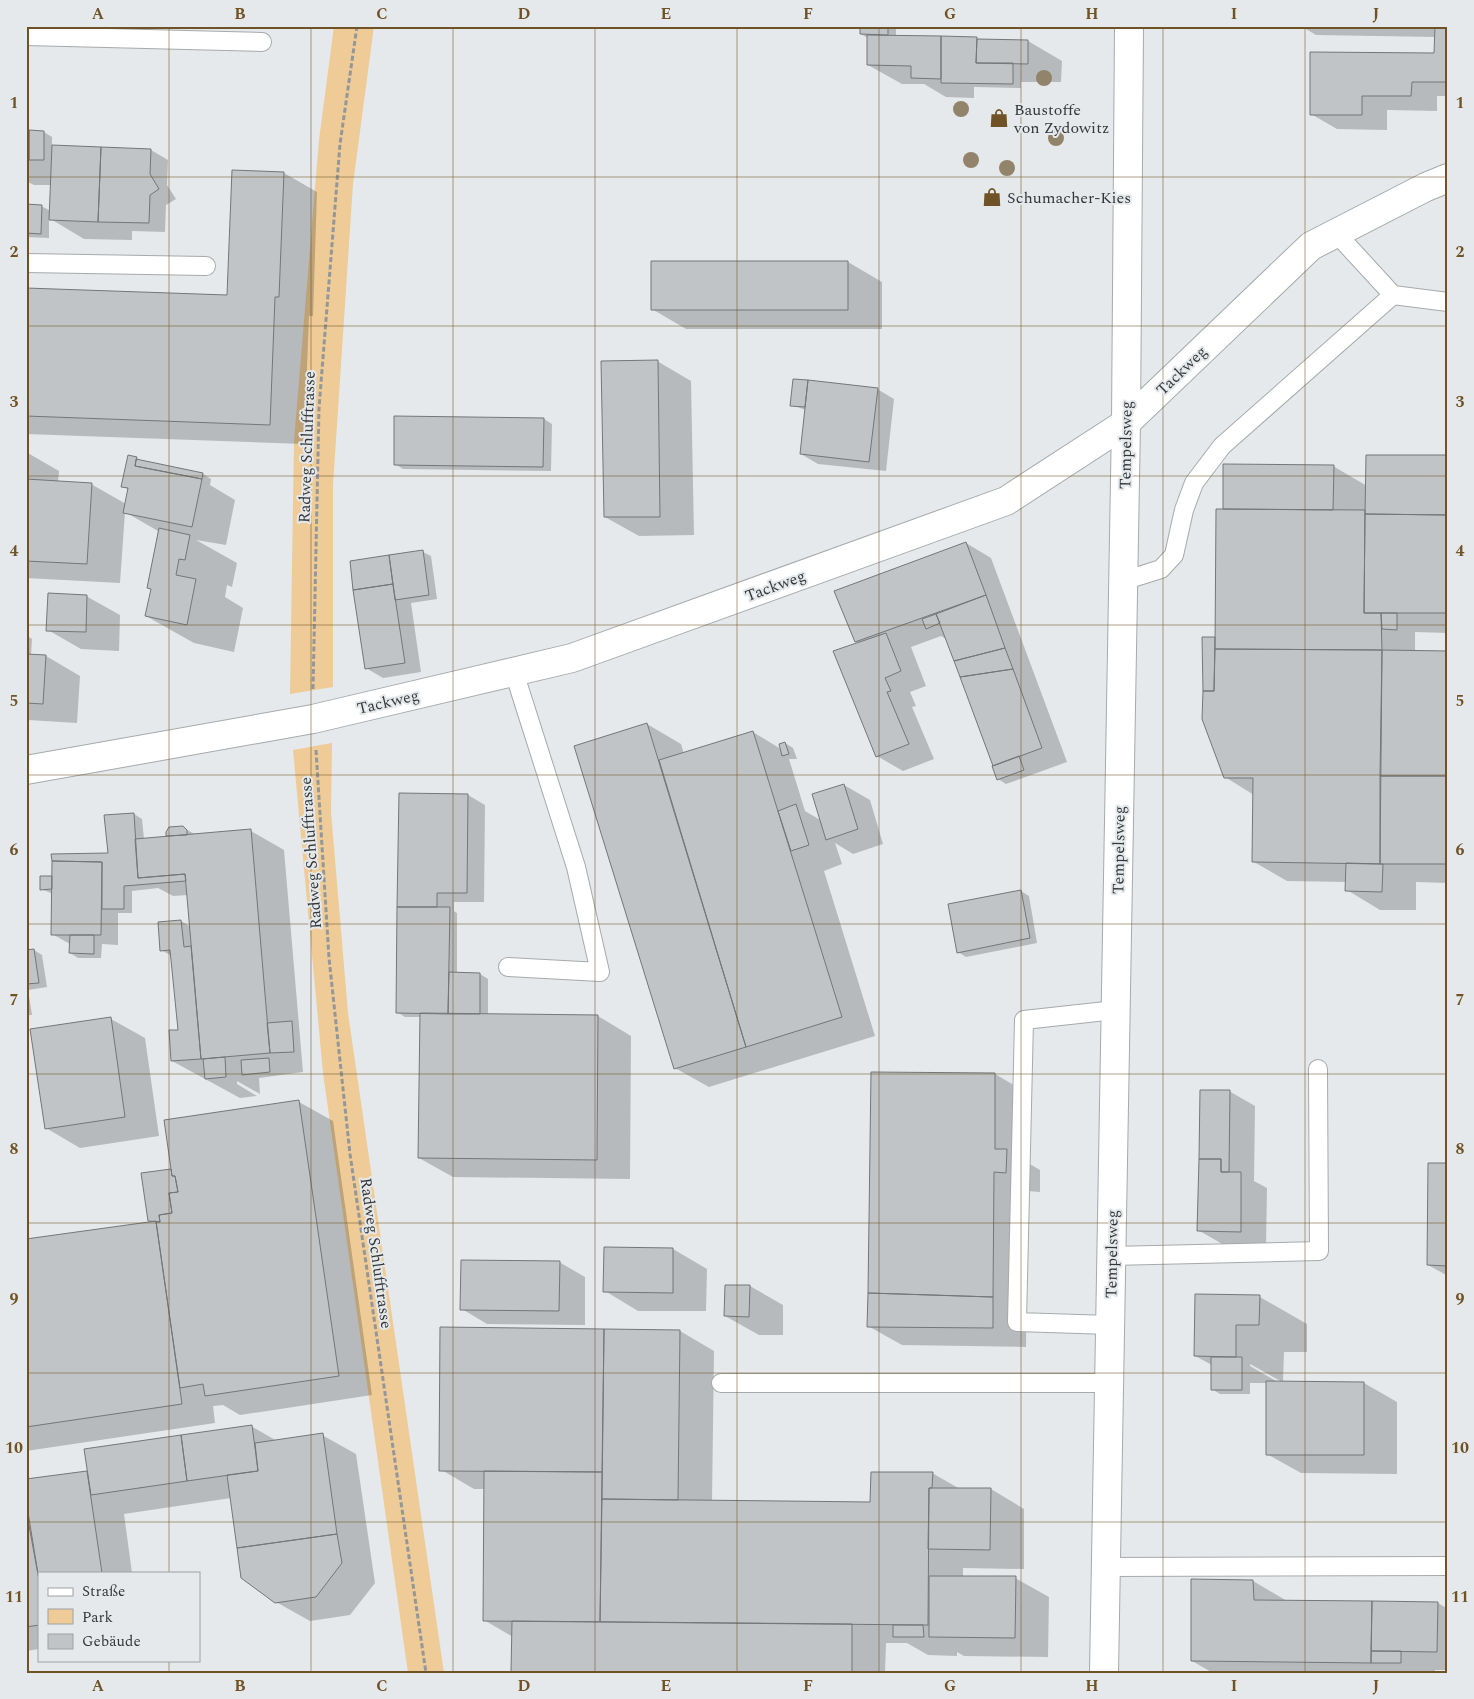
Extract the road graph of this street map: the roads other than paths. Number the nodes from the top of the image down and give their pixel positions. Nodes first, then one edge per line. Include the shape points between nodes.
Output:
1 (1129, 26) edge
2 (26, 36) edge
3 (262, 42) dead end
4 (1440, 184) edge
5 (1336, 233) junction
6 (26, 264) edge
7 (206, 266) dead end
8 (1393, 295) junction
9 (1448, 302) edge
10 (1126, 423) junction
11 (1123, 581) junction
12 (514, 672) junction
13 (26, 770) edge
14 (508, 967) dead end
15 (1115, 1010) junction
16 (1318, 1069) dead end
17 (1111, 1256) junction
18 (1110, 1325) junction
19 (721, 1383) dead end
20 (1109, 1383) junction
21 (1448, 1566) edge
22 (1106, 1567) junction
23 (1104, 1673) edge

1 - 10 street, Tempelsweg
2 - 3 lane
4 - 5 street, Tackweg
5 - 8 lane
5 - 10 street, Tackweg via 1311,246
6 - 7 lane
8 - 9 lane
8 - 11 lane via 1222,446 1194,483 1174,555 1161,569
10 - 11 street, Tempelsweg
10 - 12 street, Tackweg via 1006,501 572,658
11 - 15 street, Tempelsweg
12 - 13 street, Tackweg via 313,719
12 - 14 lane via 576,867 600,972
15 - 17 street, Tempelsweg
15 - 18 lane via 1024,1020 1017,1322
16 - 17 lane via 1319,1251
17 - 18 street, Tempelsweg
18 - 20 street, Tempelsweg
19 - 20 lane
20 - 22 street, Tempelsweg
21 - 22 lane
22 - 23 street, Tempelsweg

